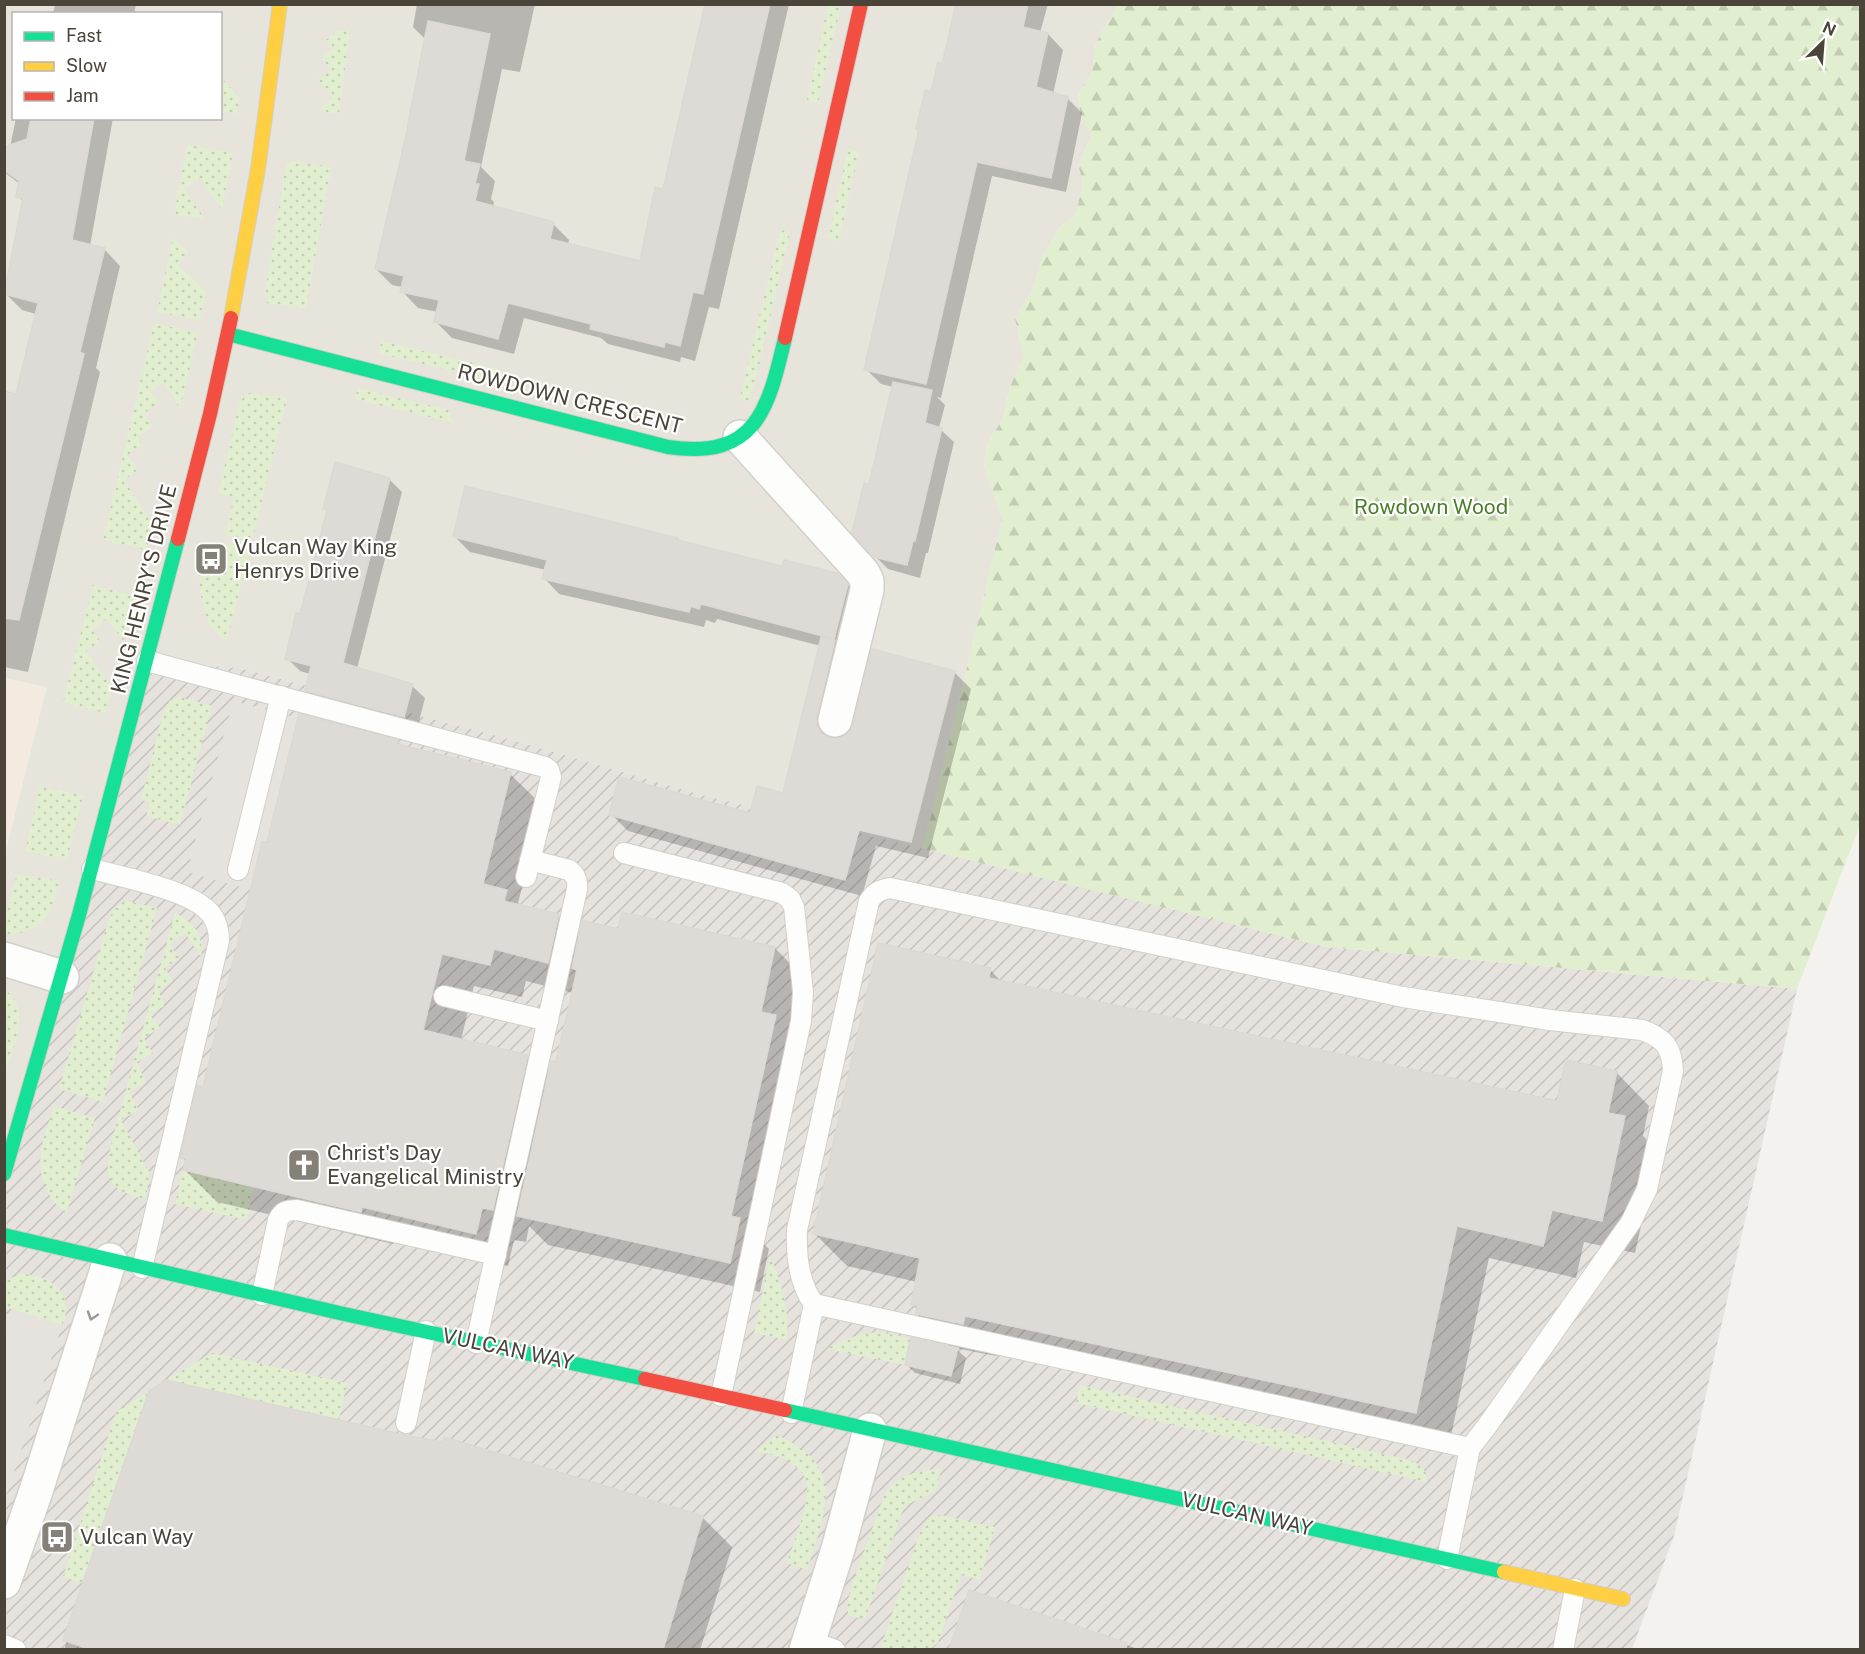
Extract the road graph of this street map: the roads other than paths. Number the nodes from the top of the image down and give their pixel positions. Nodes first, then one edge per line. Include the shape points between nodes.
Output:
1 (280, 4) edge
2 (861, 4) edge
3 (228, 334) junction
4 (740, 437) junction
5 (147, 661) junction
6 (281, 696) junction
7 (836, 720) dead end
8 (624, 853) dead end
9 (92, 868) junction
10 (238, 870) dead end
11 (4, 959) edge
12 (62, 977) junction
13 (444, 996) dead end
14 (548, 1021) junction
15 (4, 1174) edge
16 (4, 1235) edge
17 (496, 1255) junction
18 (110, 1260) junction
19 (142, 1268) junction
20 (262, 1295) junction
21 (814, 1304) junction
22 (426, 1331) junction
23 (476, 1343) junction
24 (721, 1396) junction
25 (791, 1413) junction
26 (406, 1423) dead end
27 (870, 1430) junction
28 (1470, 1448) junction
29 (1447, 1559) junction
30 (4, 1582) edge
31 (1575, 1588) junction
32 (1623, 1599) dead end
33 (4, 1645) edge
34 (816, 1647) edge
35 (16, 1650) edge
36 (1563, 1650) edge

1 - 3 street, KING HENRY'S DRIVE via 256,177
2 - 4 street, ROWDOWN CRESCENT via 774,385 761,416
3 - 4 street, ROWDOWN CRESCENT via 682,450 706,450
3 - 5 street, KING HENRY'S DRIVE
4 - 7 street via 867,581
5 - 6 lane
5 - 9 street, KING HENRY'S DRIVE
6 - 10 lane
6 - 14 lane via 549,770 551,777 528,869 569,870 578,881
8 - 24 lane via 782,893 794,907 803,992 801,1022
9 - 12 street, KING HENRY'S DRIVE
9 - 19 lane via 196,902 207,909 219,930
11 - 12 street
12 - 15 street, KING HENRY'S DRIVE
13 - 14 lane
14 - 17 lane
16 - 18 street, VULCAN WAY
17 - 20 lane via 288,1210 278,1220
17 - 23 lane
18 - 19 street, VULCAN WAY
18 -> 30 street
19 - 20 street, VULCAN WAY
20 - 22 street, VULCAN WAY
21 - 25 lane
21 - 28 lane
21 - 28 lane via 798,1263 797,1230 869,902 881,890 890,888 1403,997 1656,1035 1667,1045 1673,1071 1641,1204
22 - 23 street, VULCAN WAY
22 - 26 lane
23 - 24 street, VULCAN WAY
24 - 25 street, VULCAN WAY
25 - 27 street, VULCAN WAY
27 - 29 street, VULCAN WAY
27 - 34 street
28 - 29 lane
29 - 31 street, VULCAN WAY
31 - 32 street, VULCAN WAY
31 - 36 lane
33 - 35 lane

